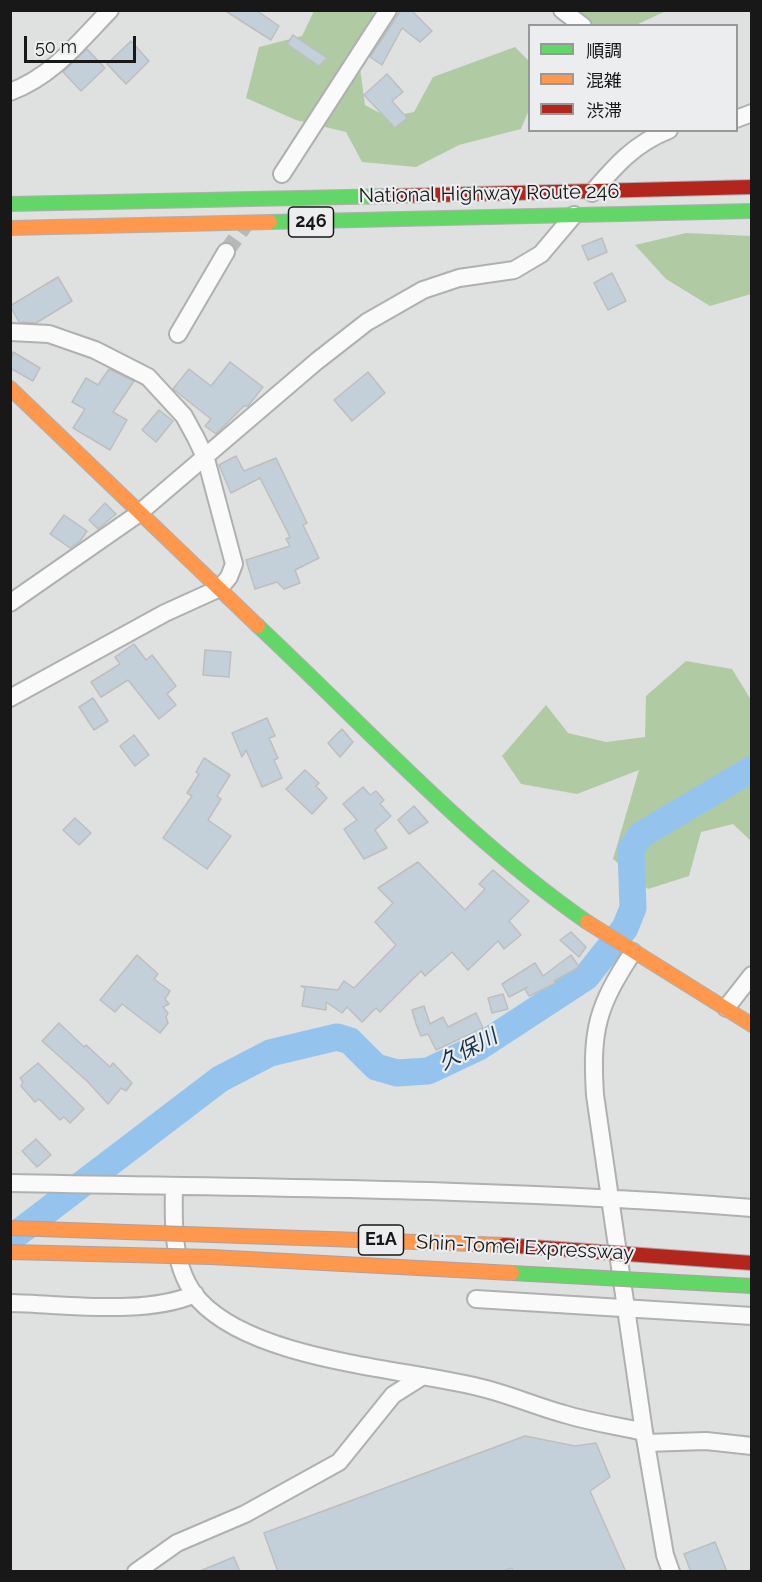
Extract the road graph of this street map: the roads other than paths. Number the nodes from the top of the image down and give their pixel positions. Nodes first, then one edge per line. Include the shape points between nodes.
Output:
1 (110, 10) edge
2 (388, 10) edge
3 (562, 10) edge
4 (580, 24) edge
5 (10, 92) edge
6 (664, 132) edge
7 (282, 174) dead end
8 (752, 187) edge
9 (592, 192) junction
10 (10, 204) edge
11 (752, 211) edge
12 (574, 215) junction
13 (10, 228) edge
14 (226, 252) tunnel mouth
15 (10, 332) edge
16 (178, 334) dead end
17 (10, 388) edge
18 (206, 459) junction
19 (138, 514) junction
20 (219, 588) junction
21 (10, 603) edge
22 (10, 698) edge
23 (630, 950) junction
24 (752, 975) edge
25 (726, 1008) junction
26 (752, 1025) edge
27 (10, 1184) edge
28 (174, 1187) junction
29 (608, 1198) junction
30 (752, 1208) edge
31 (10, 1228) edge
32 (10, 1252) edge
33 (752, 1263) edge
34 (752, 1286) edge
35 (195, 1294) junction
36 (476, 1299) dead end
37 (10, 1303) edge
38 (625, 1306) junction
39 (752, 1316) edge
40 (423, 1376) junction
41 (645, 1438) junction
42 (752, 1446) edge
43 (136, 1572) edge
44 (671, 1572) edge

1 - 5 street via 54,67 34,83
2 - 7 street
3 - 4 street
6 - 9 street via 648,138 619,161
8 - 9 main road, National Highway Route 246 / 246
9 - 10 main road, National Highway Route 246 / 246
9 - 12 street
11 - 12 main road, National Highway Route 246 / 246
12 - 13 main road, National Highway Route 246 / 246
12 - 18 street via 541,254 514,270 459,278 423,290 367,322
14 - 16 street
15 - 18 street via 49,334 95,350 148,377 184,416
17 - 19 main road
18 - 19 street
18 - 20 street via 234,564
19 - 20 main road
19 - 21 street
20 - 22 street via 165,613
20 - 23 main road via 457,816 534,883
23 - 25 main road
23 - 29 street via 596,1022 595,1095
24 - 25 street
25 - 26 main road
27 - 28 street
28 - 29 street
28 - 35 street via 174,1239
29 - 30 street
29 - 38 street
31 - 33 main road, Shin-Tomei Expressway / E1A, bridge via 508,1245
32 - 34 main road, Shin-Tomei Expressway / E1A, bridge via 211,1257
35 - 37 street via 152,1306
35 - 40 street via 212,1312 257,1336 333,1359
36 - 38 street
38 - 39 street
38 - 41 street
40 - 41 street via 486,1389
40 - 43 street via 393,1395 339,1462 245,1514 177,1543
41 - 42 street
41 - 44 street

